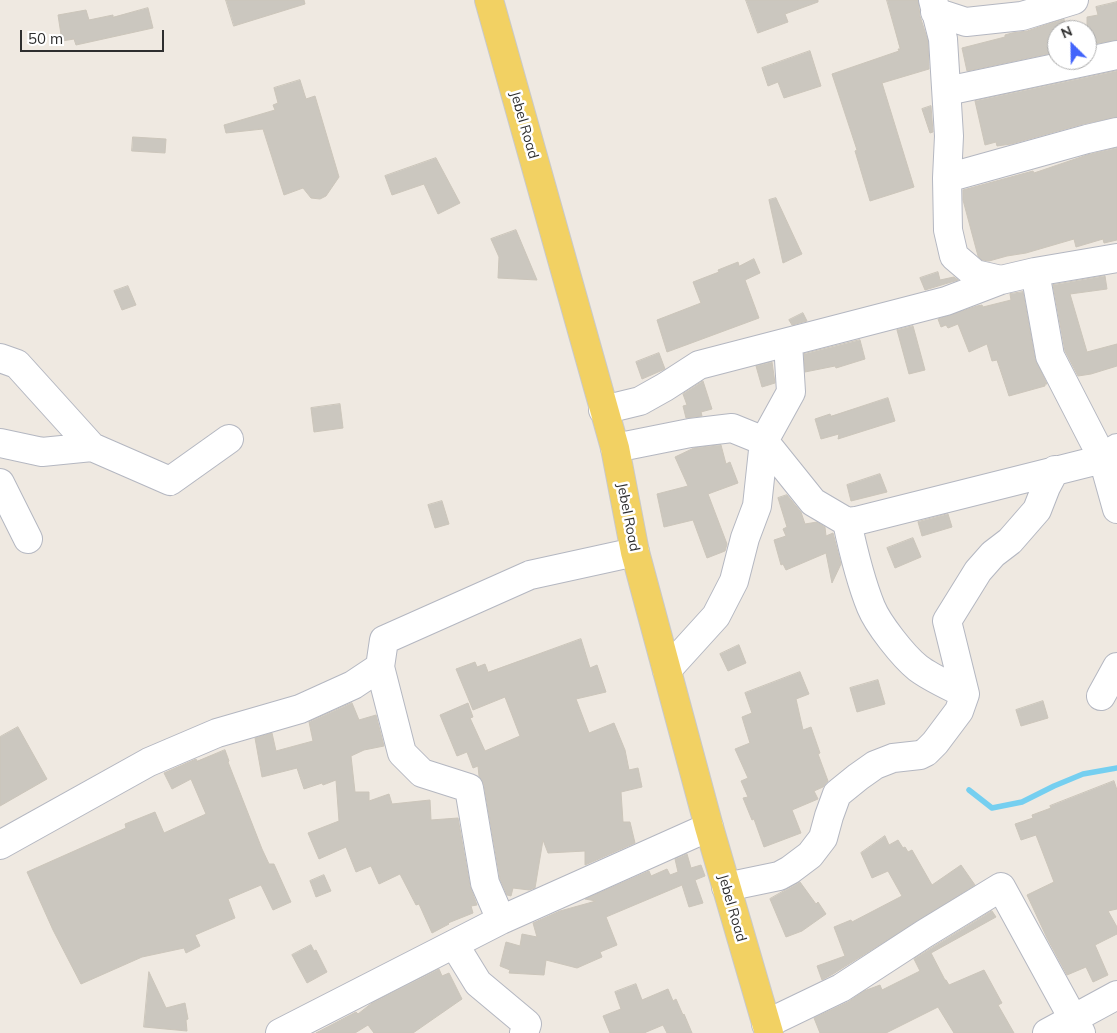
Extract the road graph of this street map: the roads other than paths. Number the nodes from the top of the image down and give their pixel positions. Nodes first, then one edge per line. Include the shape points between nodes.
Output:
1 (490, 0) edge
2 (1074, 0) edge
3 (934, 6) edge
4 (1117, 55) edge
5 (947, 91) junction
6 (1117, 132) edge
7 (947, 178) junction
8 (1117, 258) edge
9 (1035, 272) junction
10 (1001, 280) junction
11 (788, 343) junction
12 (0, 358) edge
13 (603, 410) junction
14 (229, 439) dead end
15 (764, 441) junction
16 (0, 443) edge
17 (92, 447) junction
18 (615, 448) junction
19 (1110, 453) edge
20 (1055, 470) junction
21 (0, 483) edge
22 (1117, 509) edge
23 (847, 522) junction
24 (28, 539) dead end
25 (635, 552) junction
26 (380, 667) junction
27 (1117, 667) edge
28 (667, 670) junction
29 (965, 694) junction
30 (1101, 696) dead end
31 (709, 827) junction
32 (0, 845) edge
33 (726, 887) junction
34 (501, 920) junction
35 (454, 944) junction
36 (1117, 995) edge
37 (1077, 1026) edge
38 (767, 1028) edge
39 (280, 1033) edge
40 (524, 1033) edge
41 (1047, 1033) edge

1 - 13 main road, Jebel Road
2 - 3 street via 1022,16 966,22
3 - 5 street via 943,39
4 - 5 street
5 - 7 street
6 - 7 street
7 - 10 street via 948,230 954,256 975,274
8 - 9 street
9 - 10 street
9 - 19 street via 1050,356
10 - 11 street via 946,301
11 - 13 street via 699,365 640,401
11 - 15 street via 791,392
12 - 17 street via 17,364
13 - 18 main road, Jebel Road
14 - 17 street via 170,481
15 - 18 street via 732,428
15 - 23 street via 813,502
15 - 28 street via 756,506 734,581 716,616
16 - 17 street via 42,452
18 - 25 main road, Jebel Road
19 - 20 street
19 - 22 street
20 - 23 street
20 - 29 street via 1037,510 978,571 948,621
21 - 24 street
23 - 29 street via 872,608 888,632 918,668
25 - 26 street via 530,575 458,606 384,640
25 - 28 main road, Jebel Road
26 - 32 street via 353,686 300,709 216,733 149,762
26 - 34 street via 402,753 422,773 469,788 485,883
27 - 30 street
28 - 31 main road, Jebel Road
29 - 33 street via 959,711 926,752 875,765 837,794 823,838 810,855 779,876
31 - 33 main road, Jebel Road
31 - 34 street
33 - 38 main road, Jebel Road
34 - 35 street
35 - 39 street
35 - 40 street via 478,983 527,1024
36 - 37 street
37 - 38 street via 1001,887 841,988
37 - 41 street

